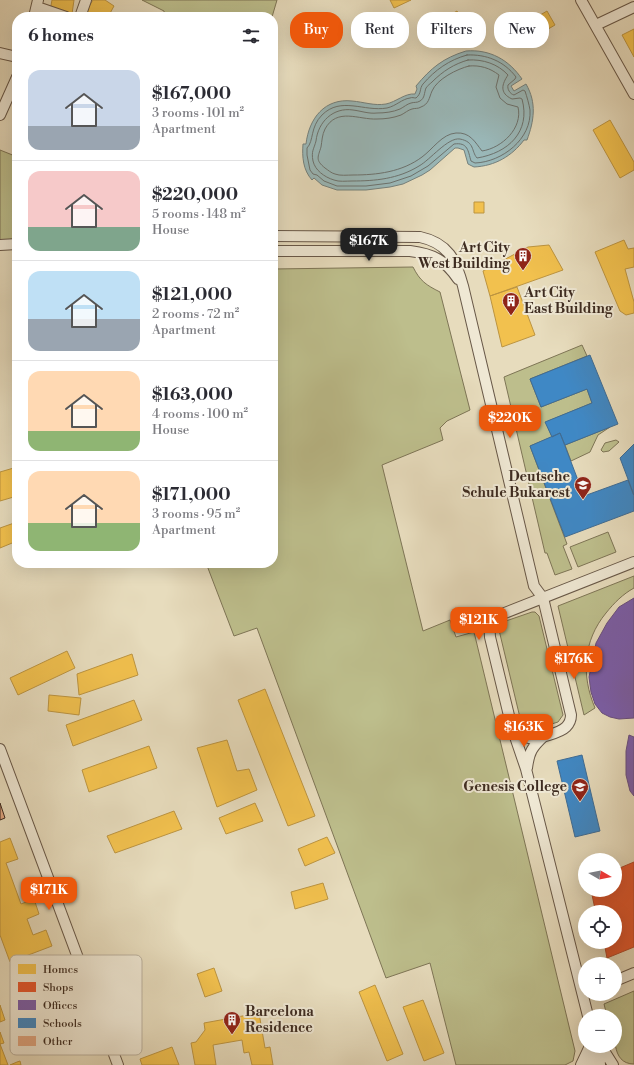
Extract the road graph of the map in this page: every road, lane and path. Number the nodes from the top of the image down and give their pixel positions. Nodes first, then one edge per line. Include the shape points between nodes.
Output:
1 (86, 0) edge
2 (582, 0) edge
3 (634, 7) edge
4 (36, 8) edge
5 (49, 12) edge
6 (82, 12) edge
7 (596, 25) junction
8 (0, 53) edge
9 (12, 55) edge
10 (12, 88) edge
11 (634, 94) edge
12 (0, 115) edge
13 (278, 236) edge
14 (352, 236) junction
15 (436, 242) junction
16 (12, 244) edge
17 (0, 245) edge
18 (278, 251) edge
19 (352, 251) junction
20 (439, 259) junction
21 (462, 286) junction
22 (634, 562) edge
23 (543, 598) junction
24 (512, 728) junction
25 (544, 736) junction
26 (0, 749) edge
27 (526, 769) junction
28 (77, 955) edge
29 (578, 970) edge
30 (634, 973) edge
31 (622, 978) edge
32 (587, 1053) edge
33 (590, 1053) edge
34 (600, 1053) edge
35 (605, 1053) edge
36 (114, 1055) edge
37 (118, 1065) edge
38 (581, 1065) edge
39 (591, 1065) edge
40 (600, 1065) edge
41 (614, 1065) edge

1 - 6 street
2 - 7 street
3 - 7 street
4 - 5 street
7 - 11 street
8 - 9 street
10 - 12 street
13 - 14 street
14 - 15 street via 412,236
14 - 19 street
15 - 20 street
15 - 21 street via 452,257 459,271
16 - 17 street
18 - 19 street
19 - 20 street via 410,251
20 - 21 street via 451,269
21 - 23 street via 534,586
22 - 23 street
23 - 24 street via 492,618 489,622 490,637
23 - 25 street via 571,715 565,728
24 - 25 street via 529,738
24 - 27 street
25 - 27 street via 532,747
26 - 28 street
27 - 29 street
30 - 31 street
32 - 38 street
33 - 39 street
34 - 40 street
35 - 41 street
36 - 37 street

